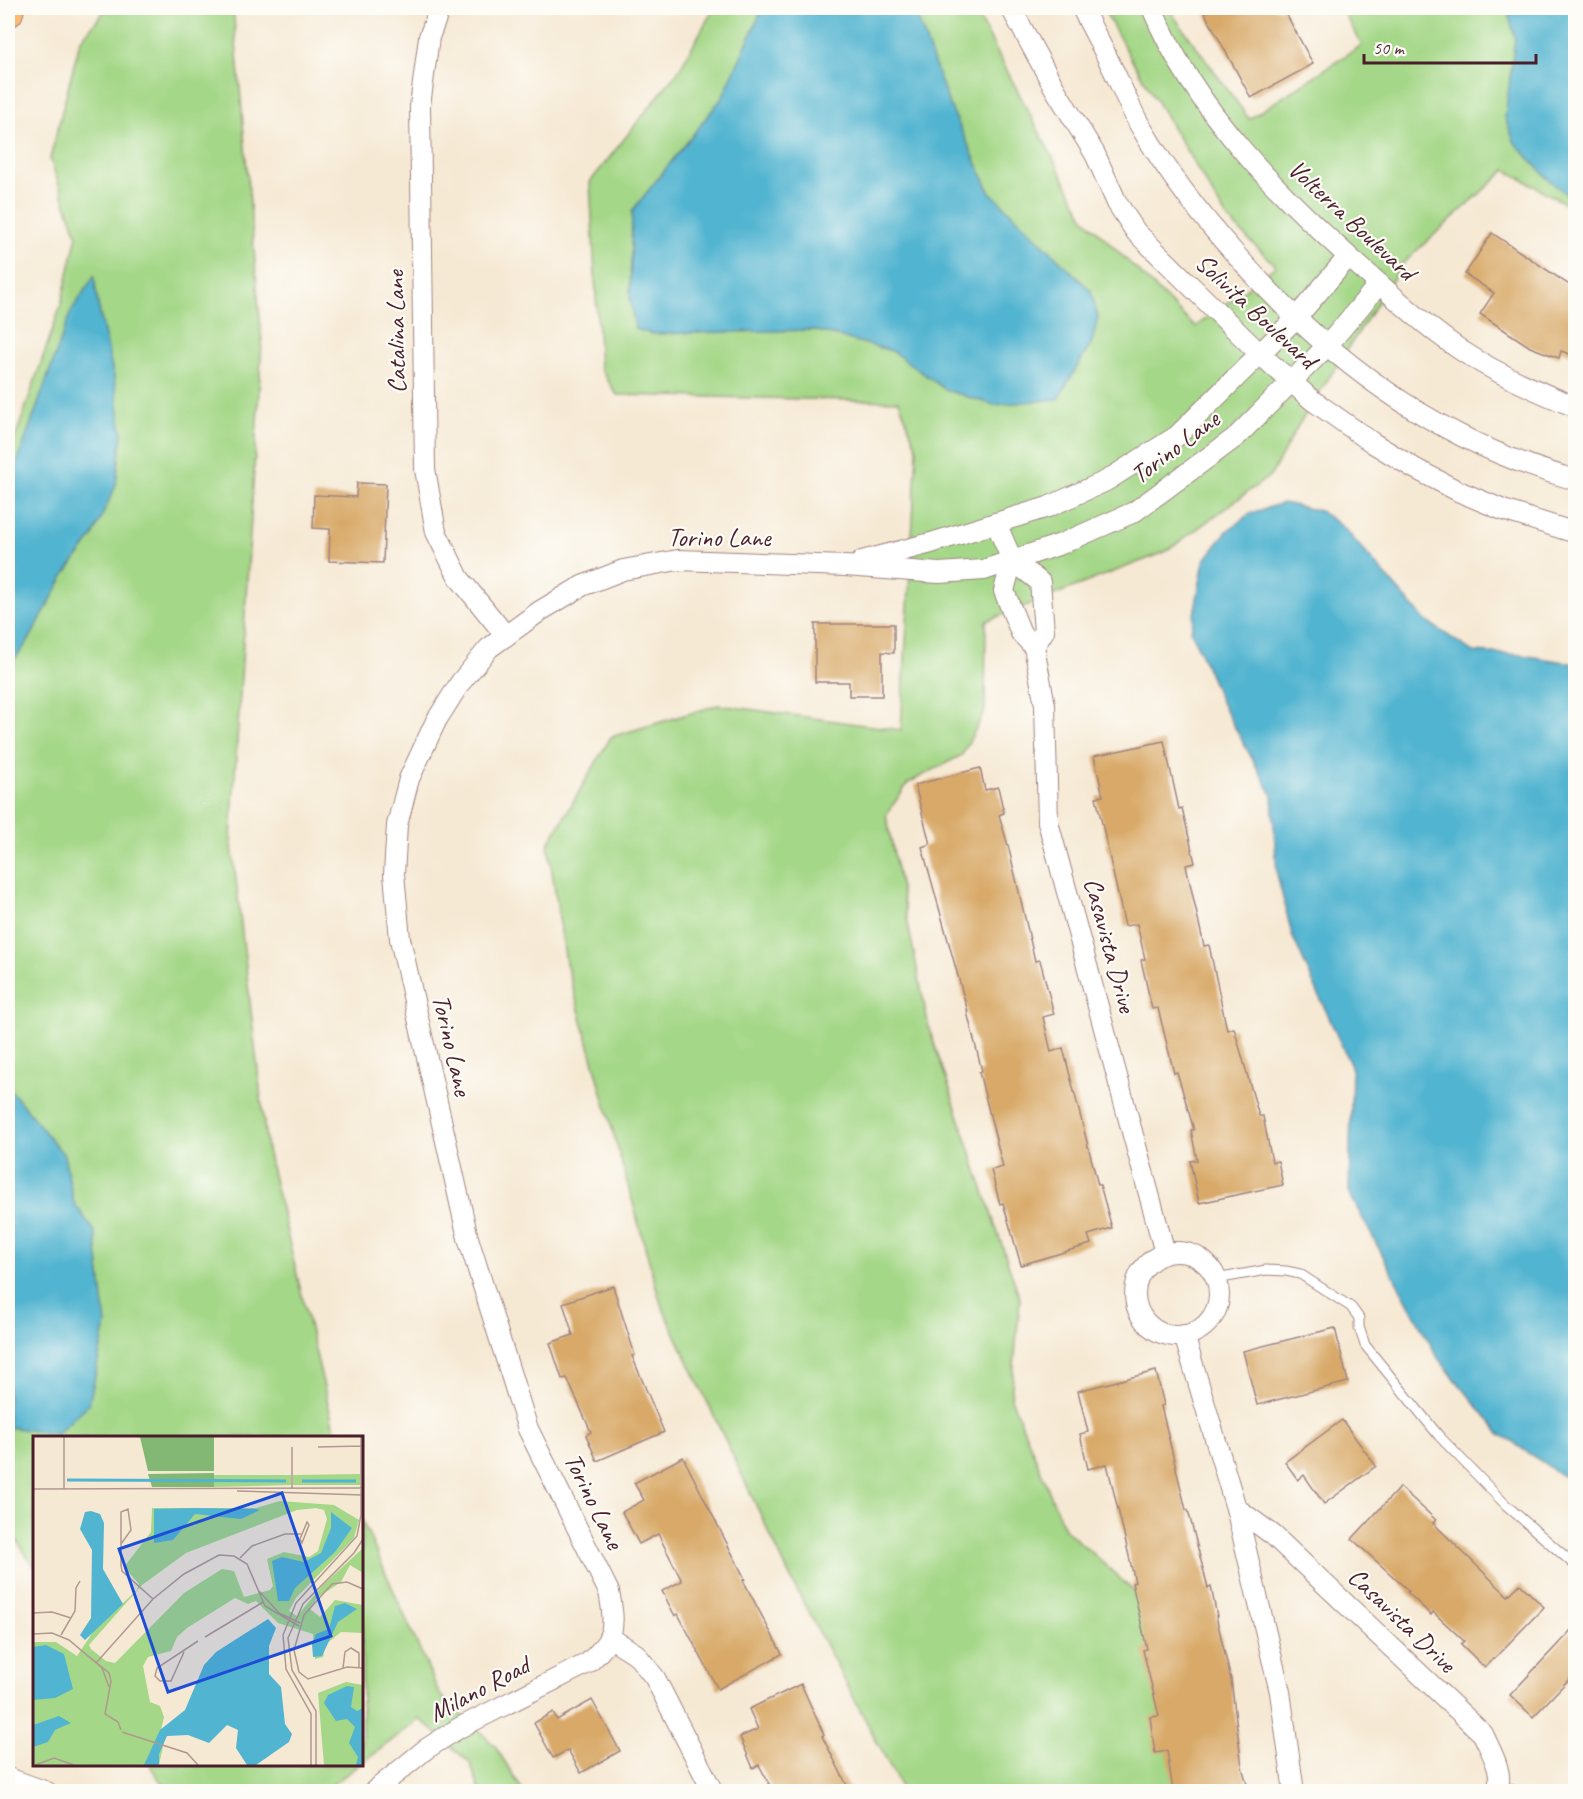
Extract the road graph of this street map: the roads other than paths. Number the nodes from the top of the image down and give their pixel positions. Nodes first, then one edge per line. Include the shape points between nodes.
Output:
1 (9, 8) edge
2 (440, 8) edge
3 (1011, 8) edge
4 (1082, 8) edge
5 (1152, 8) edge
6 (8, 12) edge
7 (1348, 257) junction
8 (1379, 284) junction
9 (1296, 318) junction
10 (1327, 346) junction
11 (1261, 355) junction
12 (1291, 382) junction
13 (1575, 406) edge
14 (1575, 480) edge
15 (996, 523) junction
16 (1575, 533) edge
17 (1012, 560) junction
18 (845, 566) junction
19 (506, 636) junction
20 (1034, 647) junction
21 (1165, 1253) junction
22 (1216, 1279) junction
23 (1184, 1335) junction
24 (1236, 1508) junction
25 (1575, 1566) edge
26 (609, 1637) junction
27 (8, 1778) edge
28 (1497, 1789) edge
29 (47, 1791) edge
30 (373, 1791) edge
31 (712, 1791) edge
32 (1294, 1791) edge
33 (1521, 1791) edge

1 - 6 main road
2 - 19 street, Catalina Lane via 429,37 420,106 425,469 436,532 459,578
3 - 11 street, Solivita Boulevard via 1136,232
4 - 9 street, Solivita Boulevard via 1141,128 1167,169 1206,221
5 - 7 street, Volterra Boulevard via 1193,85 1230,134 1286,200
7 - 8 street, Volterra Boulevard
7 - 9 street, Torino Lane
8 - 10 street, Torino Lane
8 - 13 street, Volterra Boulevard via 1462,351 1529,388
9 - 10 street, Solivita Boulevard
9 - 11 street, Torino Lane
10 - 12 street, Torino Lane
10 - 14 street, Solivita Boulevard via 1398,399 1453,433 1514,460
11 - 12 street, Solivita Boulevard
11 - 15 street, Torino Lane via 1177,436 1116,474 1048,507
12 - 16 street, Solivita Boulevard via 1414,468 1503,510
12 - 17 street, Torino Lane via 1236,437 1134,512 1061,544
15 - 17 street
15 - 18 street, Torino Lane
17 - 18 street, Torino Lane via 984,570 939,573
17 - 20 street, Casavista Drive via 1004,591 1021,633
17 - 20 street, Casavista Drive via 1040,582 1044,631
18 - 19 street, Torino Lane via 678,560 623,570 582,586
19 - 26 street, Torino Lane via 489,648 460,683 436,721 409,779 397,825 394,874 400,939 468,1238 528,1429 609,1592 614,1620
20 - 21 street, Casavista Drive via 1045,705 1048,822
21 - 22 street via 1192,1254 1204,1261
21 - 23 street via 1142,1269 1134,1296 1145,1322 1156,1331 1169,1336
22 - 23 street via 1216,1311 1197,1331
22 - 25 lane via 1266,1270 1286,1271 1300,1274 1351,1307 1359,1317 1365,1345 1439,1436 1506,1505
23 - 24 street
24 - 28 street, Casavista Drive via 1273,1535 1483,1734 1496,1762
24 - 32 street via 1280,1692
26 - 30 street, Milano Road via 605,1648 588,1663 459,1728
26 - 31 street via 636,1654 655,1678
27 - 29 street
28 - 33 lane

